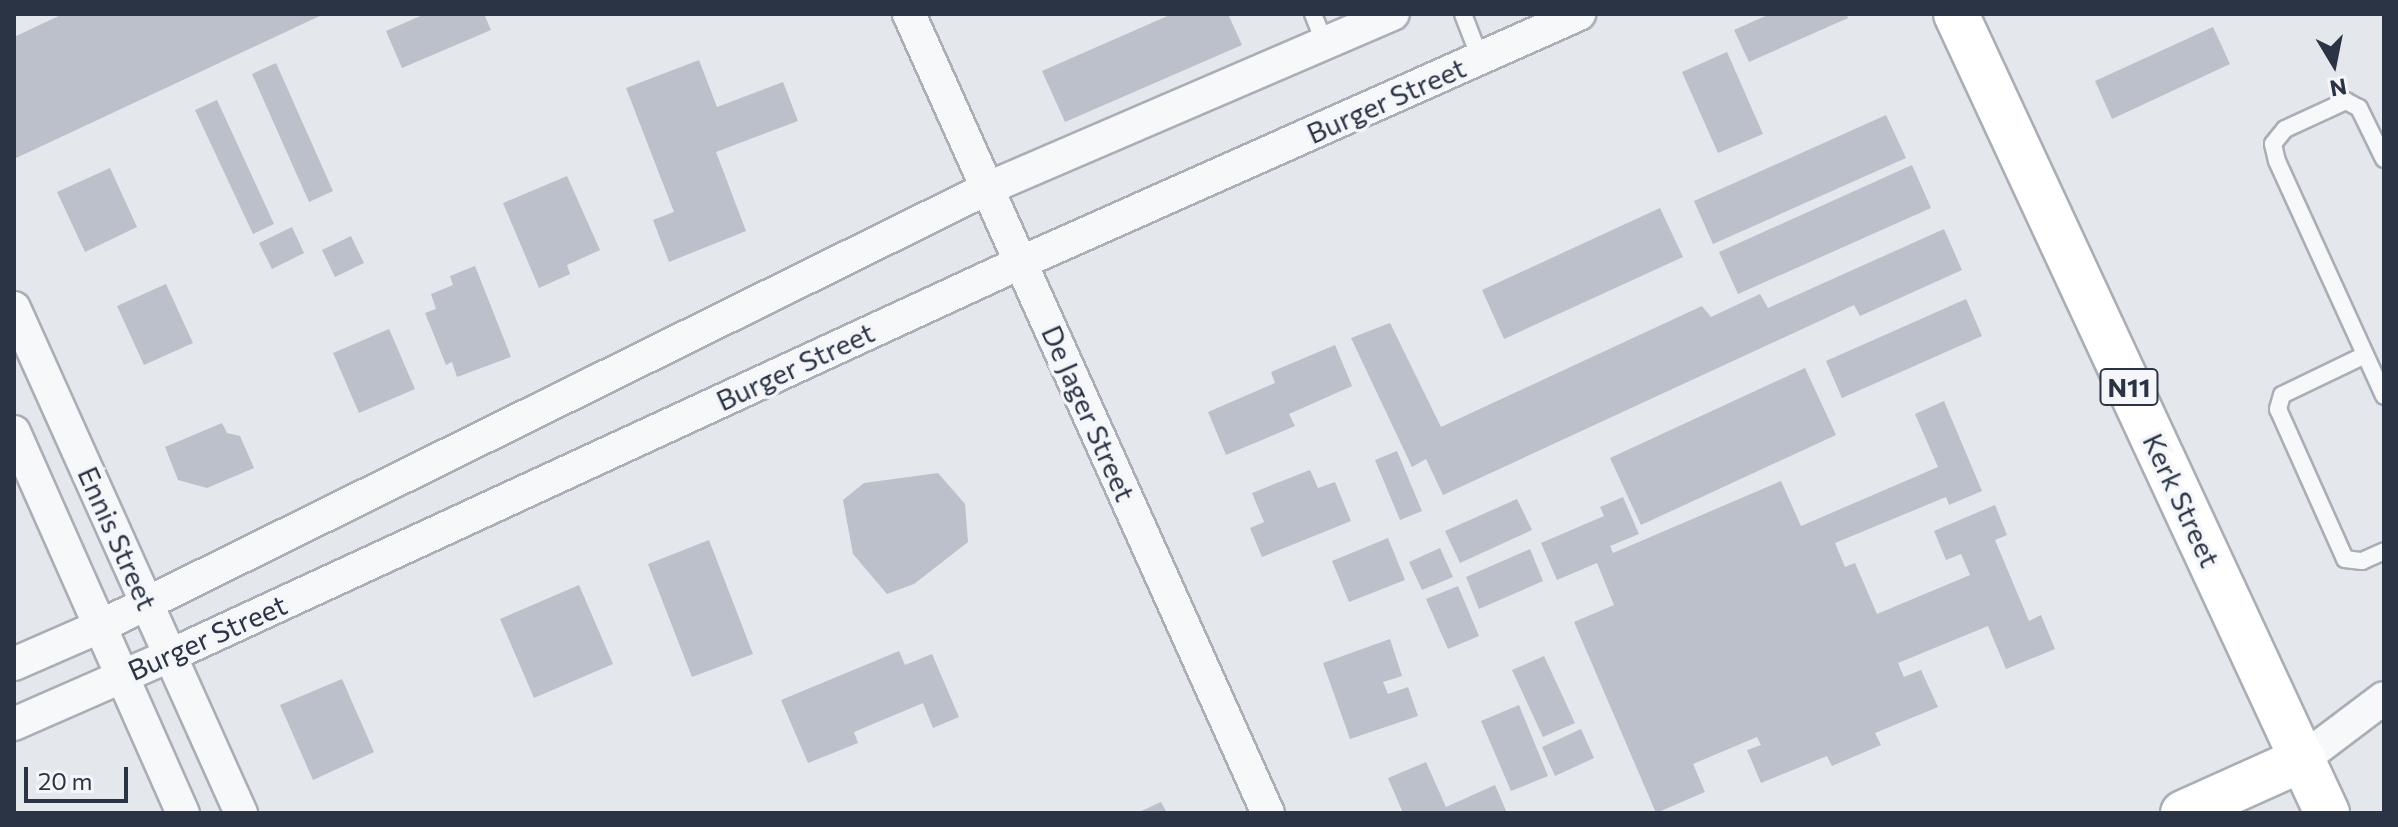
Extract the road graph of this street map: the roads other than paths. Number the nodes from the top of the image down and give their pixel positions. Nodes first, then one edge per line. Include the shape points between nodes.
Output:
1 (909, 14) edge
2 (1393, 14) edge
3 (1463, 14) edge
4 (1579, 14) edge
5 (1956, 14) edge
6 (1319, 29) edge
7 (1480, 58) junction
8 (2384, 159) edge
9 (986, 189) junction
10 (1022, 262) junction
11 (14, 308) edge
12 (2365, 355) junction
13 (2384, 396) edge
14 (14, 432) edge
15 (2384, 551) edge
16 (147, 602) junction
17 (101, 626) junction
18 (171, 655) junction
19 (14, 664) edge
20 (120, 675) junction
21 (2384, 698) edge
22 (14, 724) edge
23 (2303, 759) junction
24 (183, 813) edge
25 (241, 813) edge
26 (1268, 813) edge
27 (2183, 813) edge
28 (2327, 813) edge

1 - 9 street, De Jager Street
2 - 6 street, Burger Street
3 - 7 lane
4 - 7 street, Burger Street
5 - 23 highway, Kerk Street / N11
6 - 9 street, Burger Street
7 - 10 street, Burger Street
8 - 12 lane via 2359,108 2346,101 2285,129 2273,144
9 - 10 street, De Jager Street
9 - 16 street, Burger Street
10 - 18 street, Burger Street
10 - 26 street, De Jager Street
11 - 16 street, Ennis Street
12 - 13 lane
12 - 15 lane via 2282,395 2278,403 2345,559 2362,561
14 - 17 street, Ennis Street
16 - 17 street, Burger Street
16 - 18 street, Ennis Street
17 - 19 street, Burger Street
17 - 20 street, Ennis Street
18 - 20 street, Burger Street
18 - 25 street, Ennis Street
20 - 22 street, Burger Street
20 - 24 street, Ennis Street
21 - 23 street
23 - 27 highway
23 - 28 highway, Kerk Street / N11

